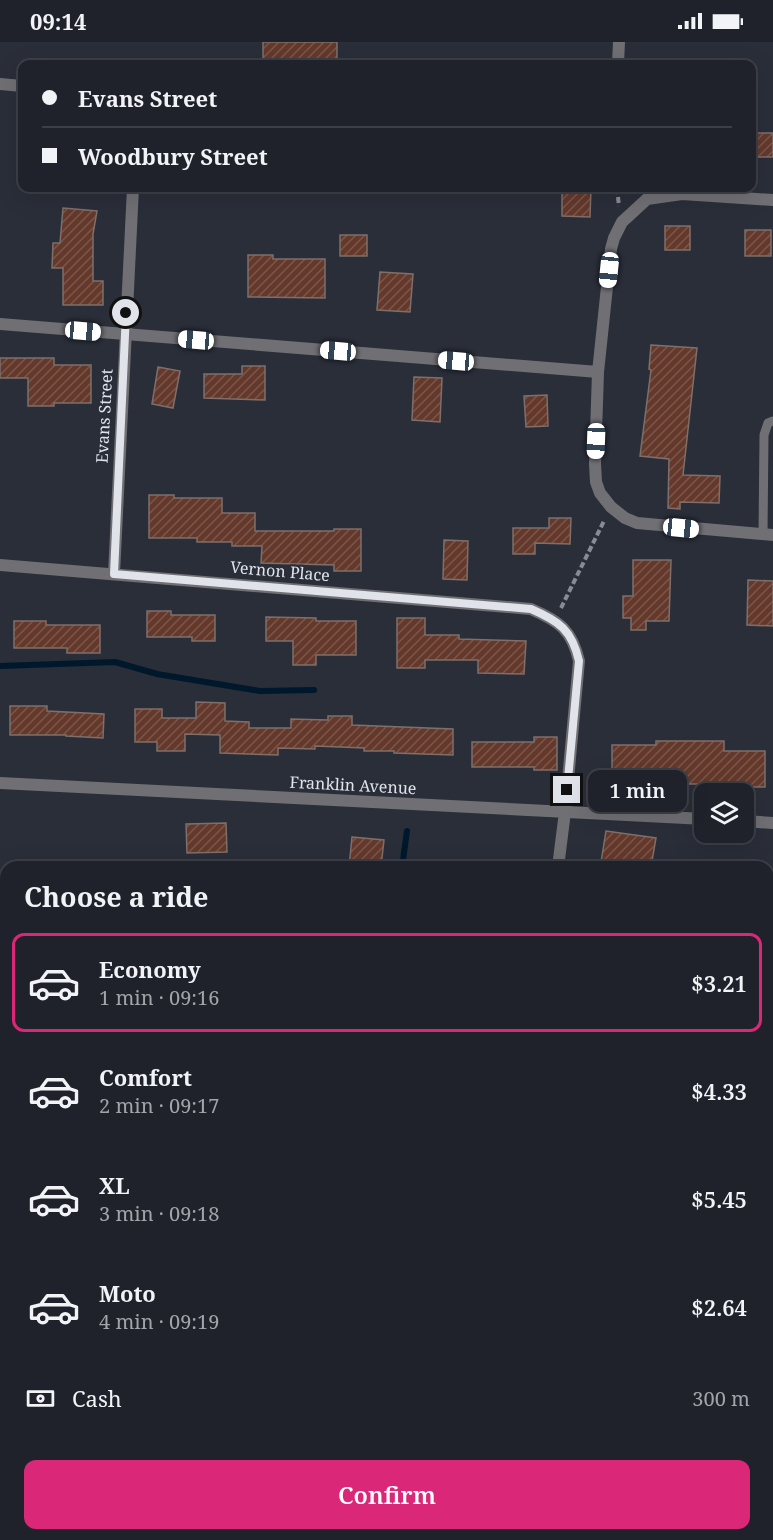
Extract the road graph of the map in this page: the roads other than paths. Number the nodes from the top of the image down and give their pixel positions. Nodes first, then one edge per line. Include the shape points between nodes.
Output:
1 (619, 42) edge
2 (618, 60) edge
3 (0, 84) edge
4 (18, 86) edge
5 (133, 192) edge
6 (773, 200) edge
7 (0, 324) edge
8 (124, 334) junction
9 (598, 372) junction
10 (773, 422) edge
11 (768, 535) edge
12 (0, 565) edge
13 (114, 574) junction
14 (0, 783) edge
15 (565, 812) junction
16 (694, 818) edge
17 (754, 822) edge
18 (773, 823) edge
19 (559, 861) edge

1 - 2 street
3 - 4 street
5 - 8 street, Evans Street
6 - 9 street via 682,194 647,199 622,222 610,249
7 - 8 street
8 - 9 street
8 - 13 street, Evans Street
9 - 11 street via 596,482 610,507 637,523
10 - 11 lane via 768,423 764,435
12 - 13 street, Vernon Place
13 - 15 street, Vernon Place via 531,609 555,620 568,632 579,661
14 - 15 street, Franklin Avenue
15 - 16 street, Franklin Avenue
15 - 19 street
17 - 18 street

